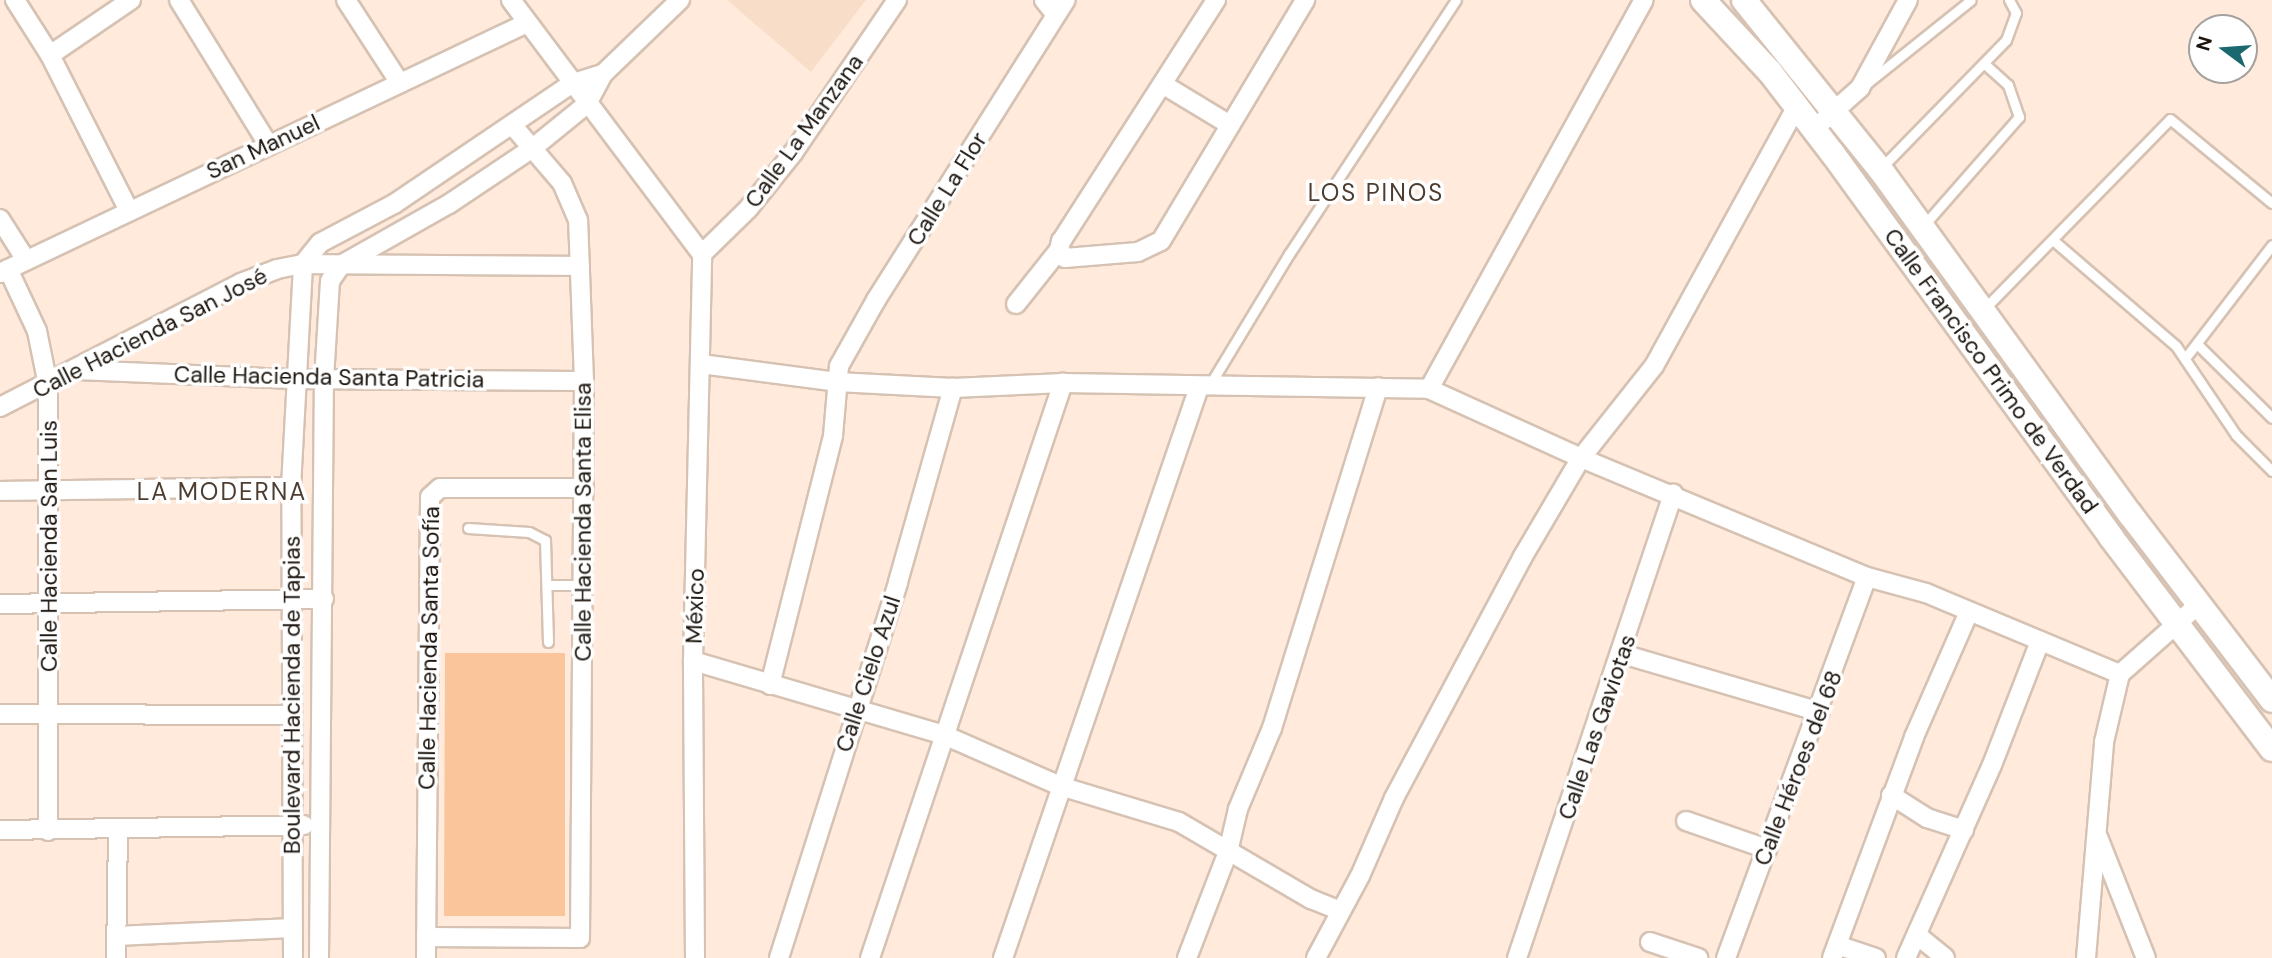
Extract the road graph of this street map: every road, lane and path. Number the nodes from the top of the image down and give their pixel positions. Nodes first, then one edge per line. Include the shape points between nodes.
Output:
1 (15, 0) edge
2 (131, 0) edge
3 (179, 0) edge
4 (346, 0) edge
5 (511, 0) edge
6 (680, 0) edge
7 (897, 0) edge
8 (1044, 0) edge
9 (1216, 0) edge
10 (1305, 0) edge
11 (1456, 0) edge
12 (1644, 0) edge
13 (1703, 0) edge
14 (1744, 0) edge
15 (1908, 0) edge
16 (1971, 0) edge
17 (2009, 0) edge
18 (1061, 7) edge
19 (527, 23) junction
20 (50, 55) junction
21 (1986, 65) junction
22 (603, 74) junction
23 (400, 83) junction
24 (573, 83) junction
25 (1164, 85) junction
26 (1860, 88) junction
27 (587, 104) junction
28 (1797, 106) junction
29 (1836, 111) junction
30 (1230, 125) junction
31 (514, 127) junction
32 (1814, 129) junction
33 (268, 144) junction
34 (534, 147) junction
35 (1880, 169) junction
36 (2272, 203) edge
37 (129, 211) junction
38 (0, 219) edge
39 (1922, 228) junction
40 (2054, 241) junction
41 (2272, 245) edge
42 (1059, 250) junction
43 (702, 254) junction
44 (26, 260) junction
45 (303, 264) junction
46 (341, 264) junction
47 (580, 266) junction
48 (4, 271) edge
49 (1016, 304) dead end
50 (1982, 311) junction
51 (2197, 344) junction
52 (2186, 357) junction
53 (701, 364) junction
54 (74, 370) junction
55 (295, 379) junction
56 (324, 379) junction
57 (584, 382) junction
58 (837, 382) junction
59 (1063, 383) junction
60 (48, 385) junction
61 (1204, 387) junction
62 (1378, 387) junction
63 (953, 388) junction
64 (1429, 389) junction
65 (0, 407) edge
66 (2272, 418) edge
67 (1581, 458) junction
68 (2272, 471) edge
69 (291, 487) junction
70 (584, 488) junction
71 (0, 491) edge
72 (50, 494) junction
73 (1673, 494) junction
74 (468, 528) dead end
75 (1867, 577) junction
76 (583, 584) junction
77 (548, 585) junction
78 (324, 599) junction
79 (291, 601) junction
80 (0, 604) edge
81 (50, 605) junction
82 (2198, 605) junction
83 (1969, 612) junction
84 (2177, 620) junction
85 (2040, 641) junction
86 (548, 642) dead end
87 (1622, 654) junction
88 (693, 661) junction
89 (2120, 674) junction
90 (770, 685) junction
91 (2272, 700) edge
92 (856, 708) junction
93 (1820, 712) junction
94 (0, 714) edge
95 (291, 715) junction
96 (49, 716) junction
97 (944, 735) junction
98 (2272, 749) edge
99 (1060, 786) junction
100 (1891, 795) junction
101 (1686, 821) dead end
102 (318, 824) junction
103 (292, 826) junction
104 (0, 830) edge
105 (1964, 830) junction
106 (48, 831) junction
107 (118, 831) junction
108 (2095, 831) junction
109 (1767, 849) junction
110 (1228, 852) junction
111 (1341, 911) junction
112 (293, 929) junction
113 (1917, 935) junction
114 (116, 936) junction
115 (426, 937) junction
116 (1650, 942) dead end
117 (1835, 951) edge
118 (116, 958) edge
119 (293, 958) edge
120 (319, 958) edge
121 (426, 958) edge
122 (695, 958) edge
123 (779, 958) edge
124 (870, 958) edge
125 (1003, 958) edge
126 (1187, 958) edge
127 (1316, 958) edge
128 (1517, 958) edge
129 (1698, 958) edge
130 (1726, 958) edge
131 (1876, 958) edge
132 (1906, 958) edge
133 (1945, 958) edge
134 (2086, 958) edge
135 (2146, 958) edge

1 - 20 street
2 - 20 street
3 - 33 street
4 - 23 street
5 - 19 street
6 - 22 street
7 - 43 street, Calle La Manzana via 793,153 748,209
8 - 18 street
9 - 25 street
10 - 30 street
11 - 61 lane
12 - 64 street
13 - 28 main road, Calle Francisco Primo de Verdad
14 - 29 main road, Calle Francisco Primo de Verdad
15 - 26 street
16 - 26 lane
17 - 21 lane via 2015,23
18 - 58 street, Calle La Flor via 876,300 839,366
19 - 23 street, San Manuel
19 - 24 street
20 - 37 street
21 - 35 lane
21 - 39 lane via 2008,85 2019,117
22 - 24 street
22 - 27 street
23 - 33 street, San Manuel
24 - 27 street
24 - 31 street, Calle Hacienda San José
25 - 30 street
25 - 42 street
26 - 29 street
27 - 34 street, Calle Hacienda San José
27 - 43 street
28 - 32 main road, Calle Francisco Primo de Verdad
28 - 67 street via 1654,366
29 - 32 street
29 - 35 main road, Calle Francisco Primo de Verdad
30 - 42 street via 1161,241 1151,249 1072,260
31 - 34 street, Calle Hacienda Santa Elisa
31 - 45 street, Calle Hacienda San José via 394,204 320,243
32 - 84 main road, Calle Francisco Primo de Verdad via 2111,537
33 - 37 street, San Manuel
34 - 46 street, Calle Hacienda San José via 449,204
34 - 47 street, Calle Hacienda Santa Elisa via 572,200
35 - 39 main road, Calle Francisco Primo de Verdad
36 - 40 lane via 2170,119
37 - 44 street, San Manuel
38 - 44 street
39 - 50 main road, Calle Francisco Primo de Verdad
40 - 50 lane
40 - 52 lane
41 - 51 lane
42 - 49 street
43 - 53 street, México
44 - 48 street, San Manuel
45 - 46 street, Calle Hacienda San José
45 - 54 street, Calle Hacienda San José via 241,283
45 - 55 street, Boulevard Hacienda de Tapias
46 - 47 street
46 - 56 street, Boulevard Hacienda de Tapias via 327,291
47 - 57 street, Calle Hacienda Santa Elisa
48 - 60 street, Calle Hacienda San Luis via 37,331
50 - 82 main road, Calle Francisco Primo de Verdad
51 - 52 lane
51 - 66 lane
52 - 68 lane via 2228,425
53 - 58 street
53 - 88 street, México
54 - 55 street, Calle Hacienda Santa Patricia
54 - 60 street, Calle Hacienda San José
55 - 56 street, Calle Hacienda Santa Patricia
55 - 69 street, Boulevard Hacienda de Tapias
56 - 57 street, Calle Hacienda Santa Patricia
56 - 78 street, Boulevard Hacienda de Tapias
57 - 70 street, Calle Hacienda Santa Elisa
58 - 63 street
58 - 90 street, Calle La Flor via 827,463
59 - 61 street
59 - 63 street
59 - 97 street
60 - 65 street, Calle Hacienda San José
60 - 72 street, Calle Hacienda San Luis
61 - 62 street
61 - 99 street
62 - 64 street
62 - 110 street via 1272,729 1238,809
63 - 92 street, Calle Cielo Azul via 898,582
64 - 67 street
67 - 73 street
67 - 111 street via 1522,558 1394,798
69 - 72 street
69 - 79 street, Boulevard Hacienda de Tapias
70 - 76 street, Calle Hacienda Santa Elisa
70 - 115 street, Calle Hacienda Santa Sofía via 440,488 432,492
71 - 72 street
72 - 81 street, Calle Hacienda San Luis
73 - 75 street
73 - 87 street, Calle Las Gaviotas
74 - 77 lane via 540,534 545,540
75 - 83 street via 1927,593
75 - 93 street, Calle Héroes del 68
76 - 77 lane
76 - 115 street, Calle Hacienda Santa Elisa via 580,938
77 - 86 lane
78 - 79 street
78 - 102 street, Boulevard Hacienda de Tapias
79 - 81 street
79 - 95 street, Boulevard Hacienda de Tapias
80 - 81 street
81 - 96 street, Calle Hacienda San Luis
82 - 84 street
82 - 91 main road, Calle Francisco Primo de Verdad
83 - 85 street
83 - 100 street
84 - 89 street
84 - 98 main road, Calle Francisco Primo de Verdad
85 - 89 street
85 - 105 street
87 - 93 street
87 - 128 street, Calle Las Gaviotas
88 - 90 street
88 - 122 street, México
89 - 108 street via 2104,742
90 - 92 street
92 - 97 street
92 - 123 street, Calle Cielo Azul
93 - 109 street, Calle Héroes del 68
94 - 96 street
95 - 96 street
95 - 103 street, Boulevard Hacienda de Tapias
96 - 106 street, Calle Hacienda San Luis
97 - 99 street
97 - 124 street
99 - 110 street via 1179,822
99 - 125 street
100 - 105 street via 1927,818
100 - 117 street
101 - 109 street
102 - 103 street
102 - 120 street, Boulevard Hacienda de Tapias
103 - 107 street
103 - 112 street, Boulevard Hacienda de Tapias
104 - 106 street
105 - 113 street
106 - 107 street
107 - 114 street
108 - 134 street
108 - 135 street
109 - 130 street, Calle Héroes del 68
110 - 111 street
110 - 126 street
111 - 127 street
112 - 114 street
112 - 119 street, Boulevard Hacienda de Tapias
113 - 132 street
113 - 133 street
114 - 118 street
115 - 121 street, Calle Hacienda Santa Sofía
116 - 129 street
117 - 131 street

